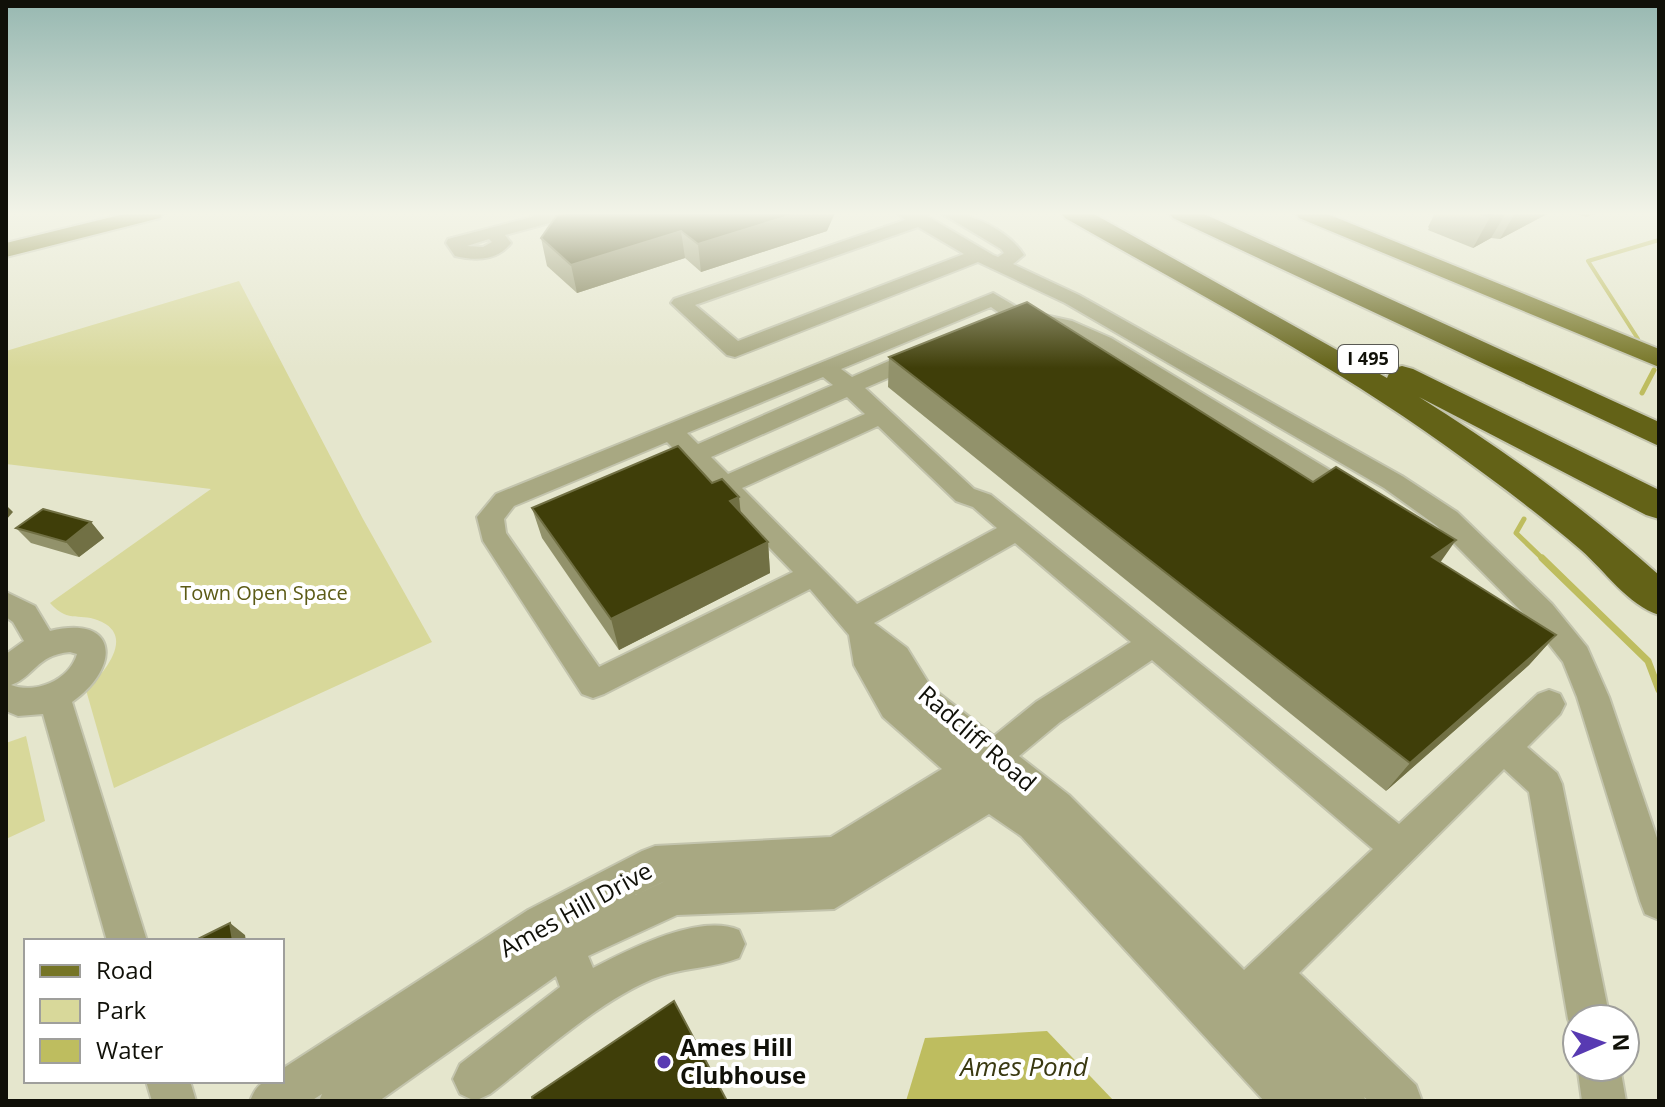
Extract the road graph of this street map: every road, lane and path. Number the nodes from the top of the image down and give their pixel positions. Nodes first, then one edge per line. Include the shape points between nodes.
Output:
1 (784, 265) edge
2 (976, 265) edge
3 (999, 265) edge
4 (1166, 265) edge
5 (1179, 265) edge
6 (1293, 265) edge
7 (1432, 265) edge
8 (1015, 315) junction
9 (987, 327) edge
10 (946, 345) edge
11 (1659, 359) edge
12 (825, 368) junction
13 (850, 387) junction
14 (1242, 397) junction
15 (1216, 412) junction
16 (880, 416) junction
17 (671, 431) junction
18 (1659, 435) edge
19 (694, 455) junction
20 (723, 486) junction
21 (1370, 506) edge
22 (1659, 506) edge
23 (1016, 530) junction
24 (813, 575) junction
25 (1659, 599) edge
26 (6, 603) edge
27 (858, 625) junction
28 (1153, 643) junction
29 (42, 645) junction
30 (6, 674) edge
31 (54, 696) junction
32 (6, 697) edge
33 (1549, 704) dead end
34 (1504, 748) junction
35 (990, 769) junction
36 (1400, 848) junction
37 (1659, 901) edge
38 (558, 933) junction
39 (126, 939) edge
40 (725, 944) dead end
41 (584, 995) junction
42 (1245, 998) junction
43 (1586, 1003) edge
44 (475, 1079) dead end
45 (272, 1101) edge
46 (341, 1101) edge
47 (1294, 1101) edge
48 (1344, 1101) edge
49 (1400, 1101) edge

1 - 2 street via 681,303 735,350
3 - 14 street via 1072,299
4 - 25 highway via 1460,440 1580,528
5 - 22 highway, I 495
6 - 18 highway, I 495
7 - 11 main road
8 - 9 street
8 - 12 street via 993,299
8 - 15 street via 1065,325 1103,343
10 - 13 street
12 - 13 street
12 - 17 street
13 - 16 street
13 - 19 street
14 - 15 street
14 - 37 street via 1428,504 1562,635 1593,697
15 - 21 street
16 - 20 street
16 - 23 street via 965,495 982,501
17 - 19 street
17 - 24 street via 505,500 490,517 493,534 593,685
19 - 20 street
20 - 24 street
23 - 27 street
23 - 28 street
24 - 27 street
26 - 29 street via 24,614
27 - 35 street, Radcliff Road via 870,665 895,707
28 - 35 street, Ames Hill Drive via 1048,712
28 - 36 street
29 - 30 street
29 - 31 street via 81,640 93,650 80,679
31 - 32 street via 22,703
31 - 39 street
33 - 34 street
34 - 36 street
34 - 43 street via 1545,784
35 - 38 street, Ames Hill Drive via 834,890 675,896
35 - 42 street, Radcliff Road via 1034,824
36 - 42 street
38 - 41 street
38 - 45 street, Ames Hill Drive via 395,1018
38 - 46 street, Ames Hill Drive via 415,1053
40 - 41 street via 656,957
41 - 44 street
42 - 47 street, Radcliff Road
42 - 48 street, Radcliff Road
42 - 49 street

